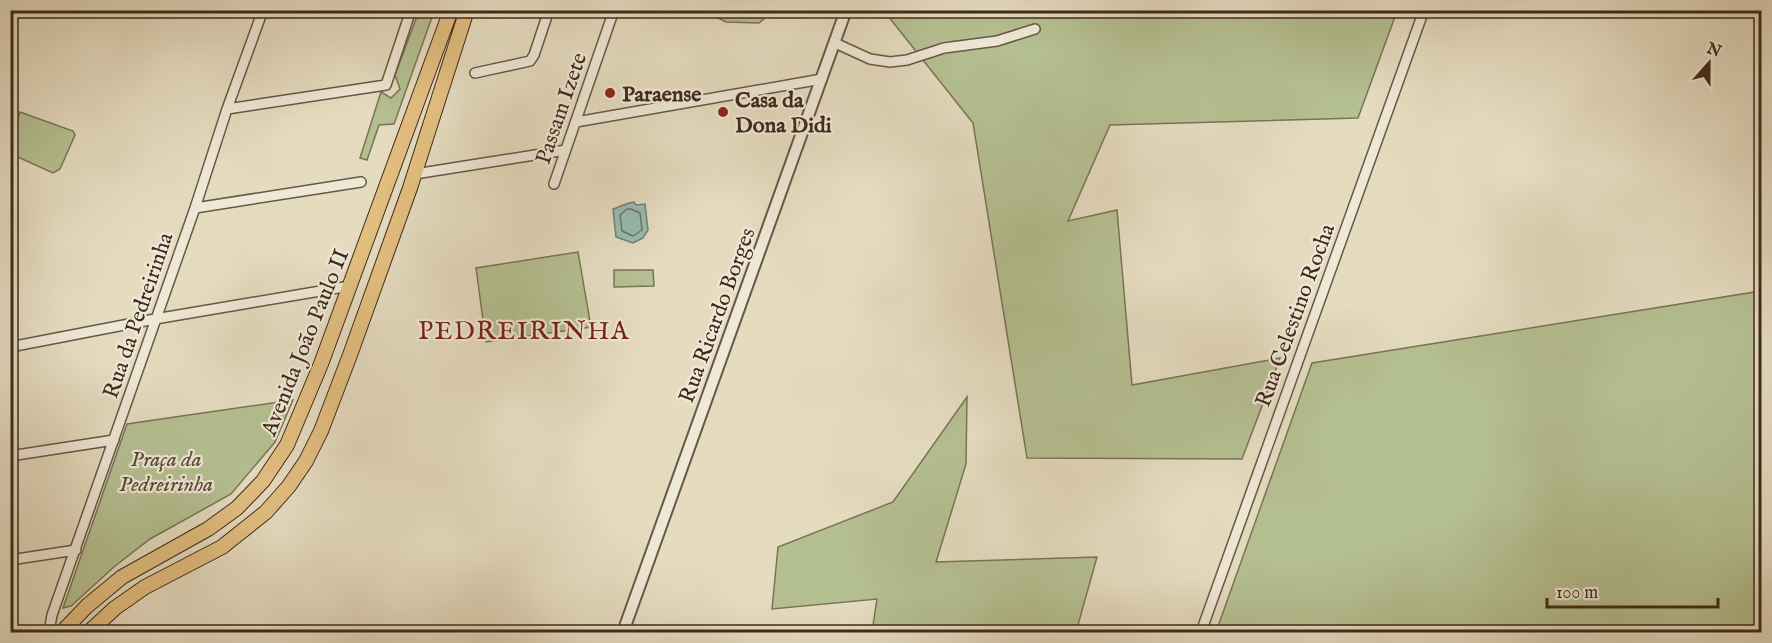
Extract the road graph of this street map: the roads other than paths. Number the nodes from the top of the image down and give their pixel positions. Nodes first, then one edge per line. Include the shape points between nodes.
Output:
1 (263, 10) edge
2 (411, 10) edge
3 (451, 10) edge
4 (467, 10) edge
5 (549, 10) edge
6 (614, 10) edge
7 (846, 10) edge
8 (1424, 10) edge
9 (1035, 29) dead end
10 (835, 43) junction
11 (475, 73) dead end
12 (822, 79) junction
13 (227, 109) junction
14 (576, 122) junction
15 (566, 150) junction
16 (415, 174) junction
17 (361, 182) dead end
18 (554, 184) dead end
19 (195, 208) junction
20 (350, 286) junction
21 (155, 319) junction
22 (10, 347) edge
23 (114, 440) junction
24 (10, 456) edge
25 (76, 550) junction
26 (10, 560) edge
27 (49, 633) edge
28 (62, 633) edge
29 (89, 633) edge
30 (622, 633) edge
31 (1201, 633) edge

1 - 13 street, Rua da Pedreirinha
2 - 13 street via 386,85
3 - 20 main road, Avenida João Paulo II
4 - 16 main road, Avenida João Paulo II
5 - 11 street via 532,58 525,63
6 - 14 street, Passam Izete
7 - 10 street, Rua Ricardo Borges
8 - 31 street, Rua Celestino Rocha
9 - 10 street via 996,41 944,48 890,62 870,59
10 - 12 street, Rua Ricardo Borges
12 - 14 street
12 - 30 street, Rua Ricardo Borges
13 - 19 street, Rua da Pedreirinha
14 - 15 street, Passam Izete
15 - 16 street
15 - 18 street, Passam Izete
16 - 29 main road, Avenida João Paulo II via 321,431 289,486 266,512 222,548 145,587
17 - 19 street
19 - 21 street, Rua da Pedreirinha
20 - 21 street
20 - 28 main road, Avenida João Paulo II via 287,445 262,481 237,507 207,529 122,577
21 - 22 street
21 - 23 street, Rua da Pedreirinha
23 - 24 street
23 - 25 street, Rua da Pedreirinha
25 - 26 street
25 - 27 street, Rua da Pedreirinha

